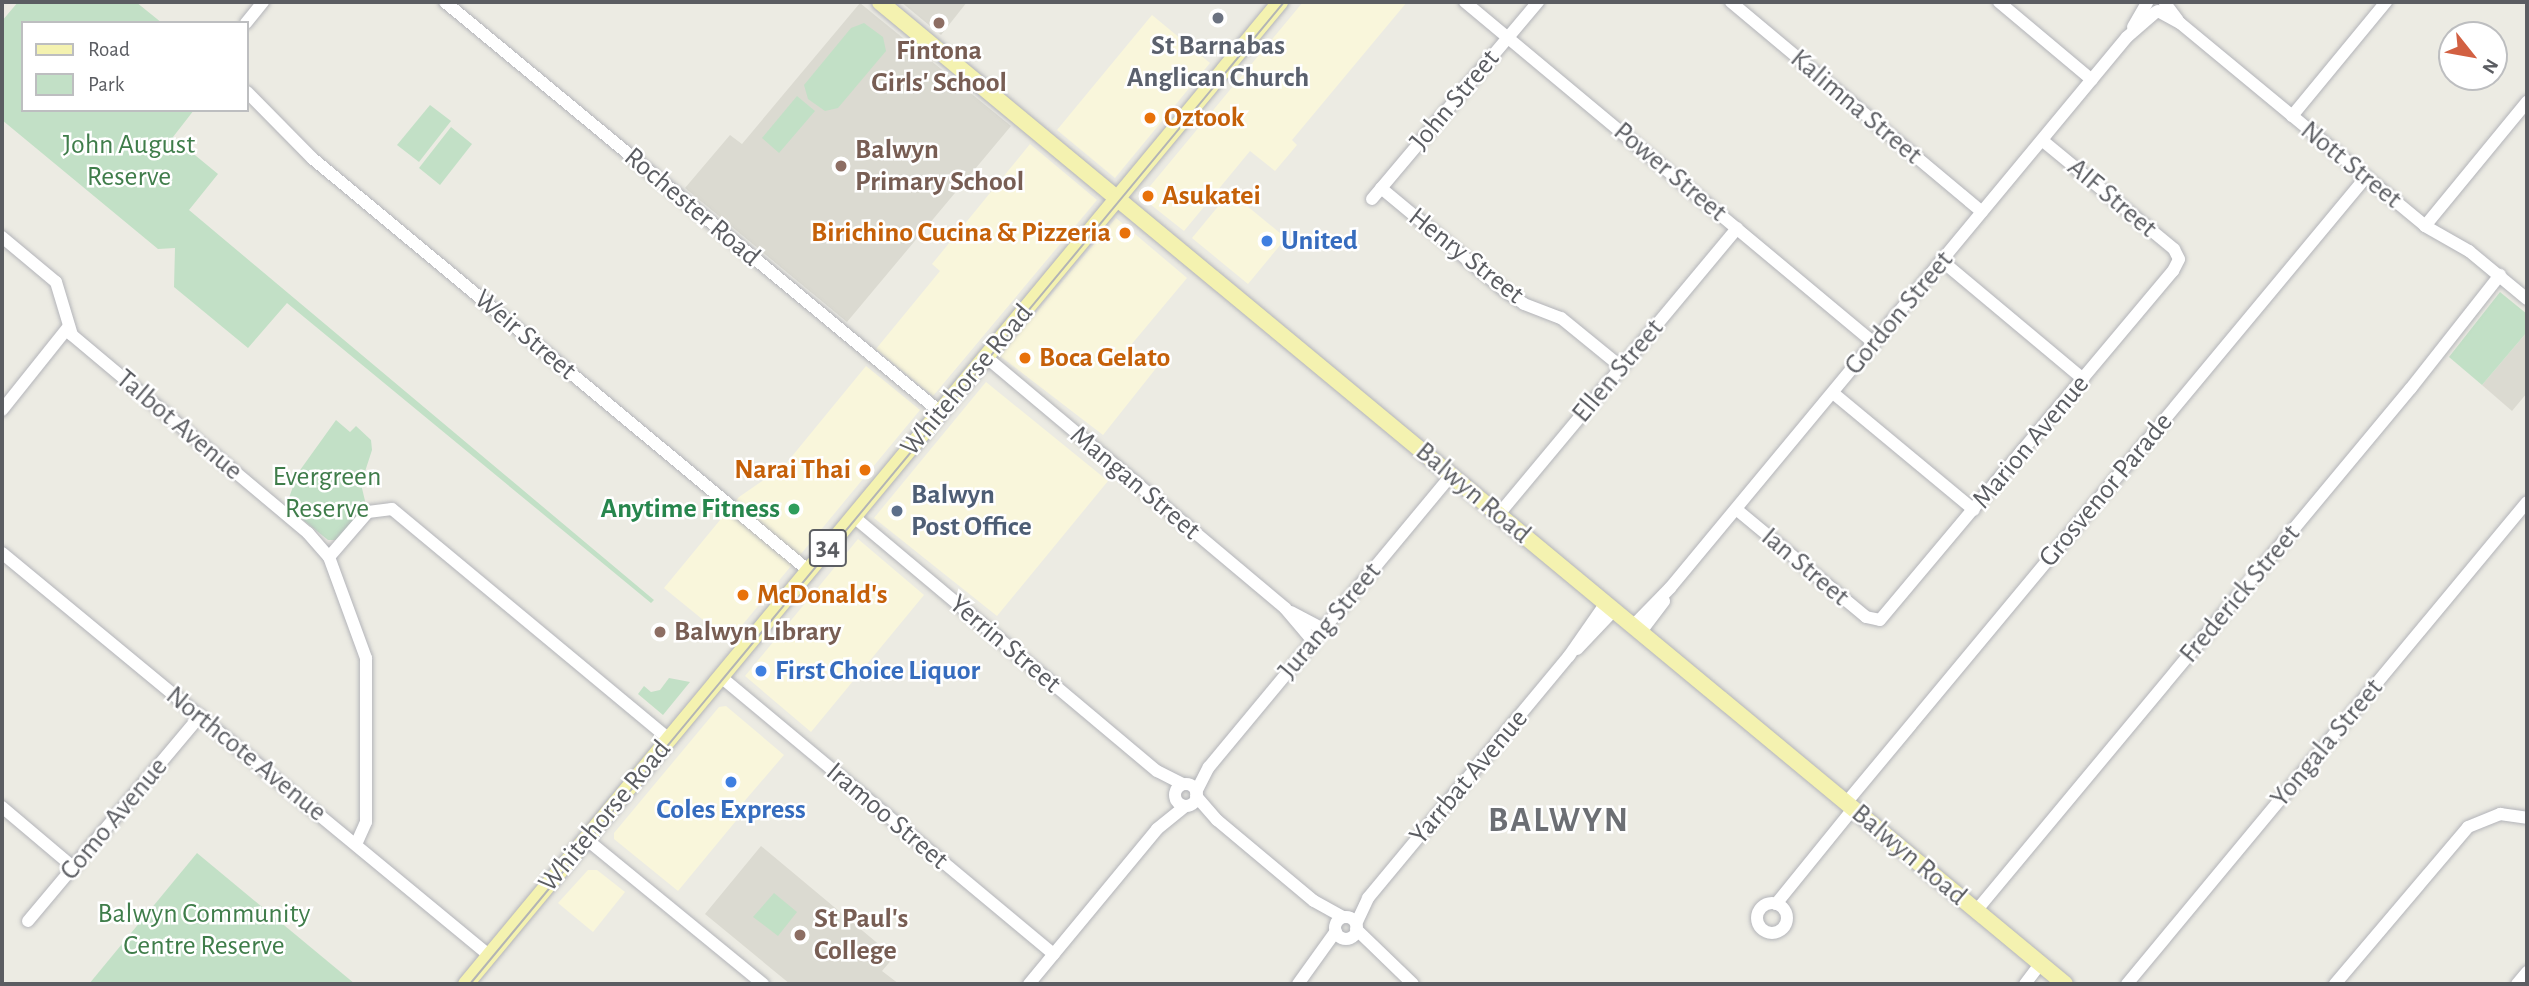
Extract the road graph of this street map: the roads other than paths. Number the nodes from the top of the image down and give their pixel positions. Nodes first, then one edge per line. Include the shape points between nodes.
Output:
1 (263, 2) edge
2 (445, 2) edge
3 (880, 2) edge
4 (1465, 2) edge
5 (1538, 2) edge
6 (1731, 2) edge
7 (1999, 2) edge
8 (2386, 2) edge
9 (1273, 4) edge
10 (2156, 5) edge
11 (248, 21) edge
12 (1508, 37) junction
13 (2092, 79) junction
14 (248, 93) edge
15 (2527, 102) edge
16 (2292, 116) junction
17 (2042, 140) junction
18 (2366, 177) junction
19 (1381, 188) junction
20 (1118, 198) junction
21 (1372, 199) dead end
22 (1982, 212) junction
23 (2425, 226) junction
24 (1737, 228) junction
25 (2, 237) edge
26 (2179, 259) joint
27 (1942, 261) junction
28 (2500, 275) junction
29 (2527, 299) edge
30 (69, 326) junction
31 (1874, 343) junction
32 (986, 357) junction
33 (1621, 368) junction
34 (2083, 379) junction
35 (1833, 393) junction
36 (2, 410) edge
37 (940, 412) junction
38 (1451, 475) junction
39 (2527, 502) edge
40 (1736, 509) junction
41 (1974, 510) junction
42 (1499, 514) junction
43 (854, 517) junction
44 (2, 553) edge
45 (329, 557) junction
46 (809, 570) junction
47 (1610, 607) junction
48 (1285, 608) junction
49 (1877, 620) joint
50 (1323, 629) junction
51 (1637, 629) junction
52 (1312, 641) junction
53 (721, 677) junction
54 (200, 716) junction
55 (669, 739) junction
56 (1186, 795) junction
57 (1849, 806) junction
58 (2, 807) edge
59 (2527, 818) edge
60 (586, 839) junction
61 (356, 844) junction
62 (74, 867) junction
63 (1776, 904) dead end
64 (1976, 911) junction
65 (28, 921) dead end
66 (1346, 928) junction
67 (1054, 954) junction
68 (490, 956) junction
69 (2044, 967) junction
70 (2527, 972) edge
71 (466, 984) edge
72 (763, 984) edge
73 (1029, 984) edge
74 (1297, 984) edge
75 (1413, 984) edge
76 (2025, 984) edge
77 (2035, 984) edge
78 (2065, 984) edge
79 (2127, 984) edge
80 (2335, 984) edge
81 (2517, 984) edge

1 - 11 street
2 - 37 street, Rochester Road
3 - 20 main road, Balwyn Road
4 - 12 street, Power Street
5 - 12 street, John Street
6 - 22 street, Kalimna Street
7 - 13 street
8 - 16 street
9 - 20 main road, Whitehorse Road / 34
10 - 13 street, Gordon Street
10 - 16 street, Nott Street
12 - 19 street, John Street
12 - 24 street, Power Street
13 - 17 street, Gordon Street
14 - 46 street, Weir Street via 312,158
15 - 23 street
16 - 18 street, Nott Street
17 - 22 street, Gordon Street
17 - 26 street, AIF Street via 2174,249
18 - 23 street, Nott Street
18 - 57 street, Grosvenor Parade
19 - 21 street, John Street
19 - 33 street, Henry Street via 1516,299 1561,318
20 - 32 main road, Whitehorse Road / 34
20 - 38 main road, Balwyn Road
22 - 27 street, Gordon Street
23 - 28 street, Nott Street
24 - 31 street, Power Street
24 - 33 street, Ellen Street
25 - 30 street, Talbot Avenue via 56,282
26 - 34 street, Marion Avenue
27 - 31 street, Gordon Street
27 - 34 street
28 - 29 street, Nott Street
28 - 64 street, Frederick Street
30 - 36 street
30 - 45 street, Talbot Avenue via 72,335 308,533
31 - 35 street, Gordon Street
32 - 37 main road, Whitehorse Road / 34
32 - 48 street, Mangan Street
33 - 42 street, Ellen Street
34 - 41 street, Marion Avenue
35 - 40 street, Gordon Street
35 - 41 street
37 - 43 main road, Whitehorse Road / 34
38 - 42 main road, Balwyn Road
38 - 50 street, Jurang Street
39 - 79 street, Yongala Street
40 - 49 street, Ian Street via 1866,617
40 - 51 street, Gordon Street
41 - 49 street, Marion Avenue via 1888,613
42 - 47 main road, Balwyn Road
43 - 46 main road, Whitehorse Road / 34
43 - 56 street, Yerrin Street
44 - 54 street, Northcote Avenue
45 - 55 street via 368,512 392,509
45 - 61 street via 366,658 366,822
46 - 53 main road, Whitehorse Road / 34
47 - 51 main road, Balwyn Road
47 - 66 street, Yarrbat Avenue
48 - 50 street, Mangan Street
48 - 52 street, Mangan Street
50 - 52 street, Jurang Street
51 - 57 main road, Balwyn Road
52 - 56 street, Jurang Street
53 - 55 main road, Whitehorse Road / 34
53 - 67 street, Iramoo Street
54 - 61 street, Northcote Avenue
54 - 62 street, Como Avenue
55 - 60 main road, Whitehorse Road / 34
56 - 66 street, Yerrin Street
56 - 67 street, Jurang Street
57 - 63 street, Grosvenor Parade
57 - 64 main road, Balwyn Road
58 - 62 street
59 - 80 street via 2500,814 2468,827
60 - 68 main road, Whitehorse Road / 34
60 - 72 street
61 - 68 street, Northcote Avenue
62 - 65 street, Como Avenue
64 - 69 main road, Balwyn Road
66 - 74 street, Yarrbat Avenue
66 - 75 street, Yerrin Street
67 - 73 street, Jurang Street
68 - 71 main road, Whitehorse Road / 34
69 - 76 street
69 - 77 street
69 - 78 main road, Balwyn Road
70 - 81 street

